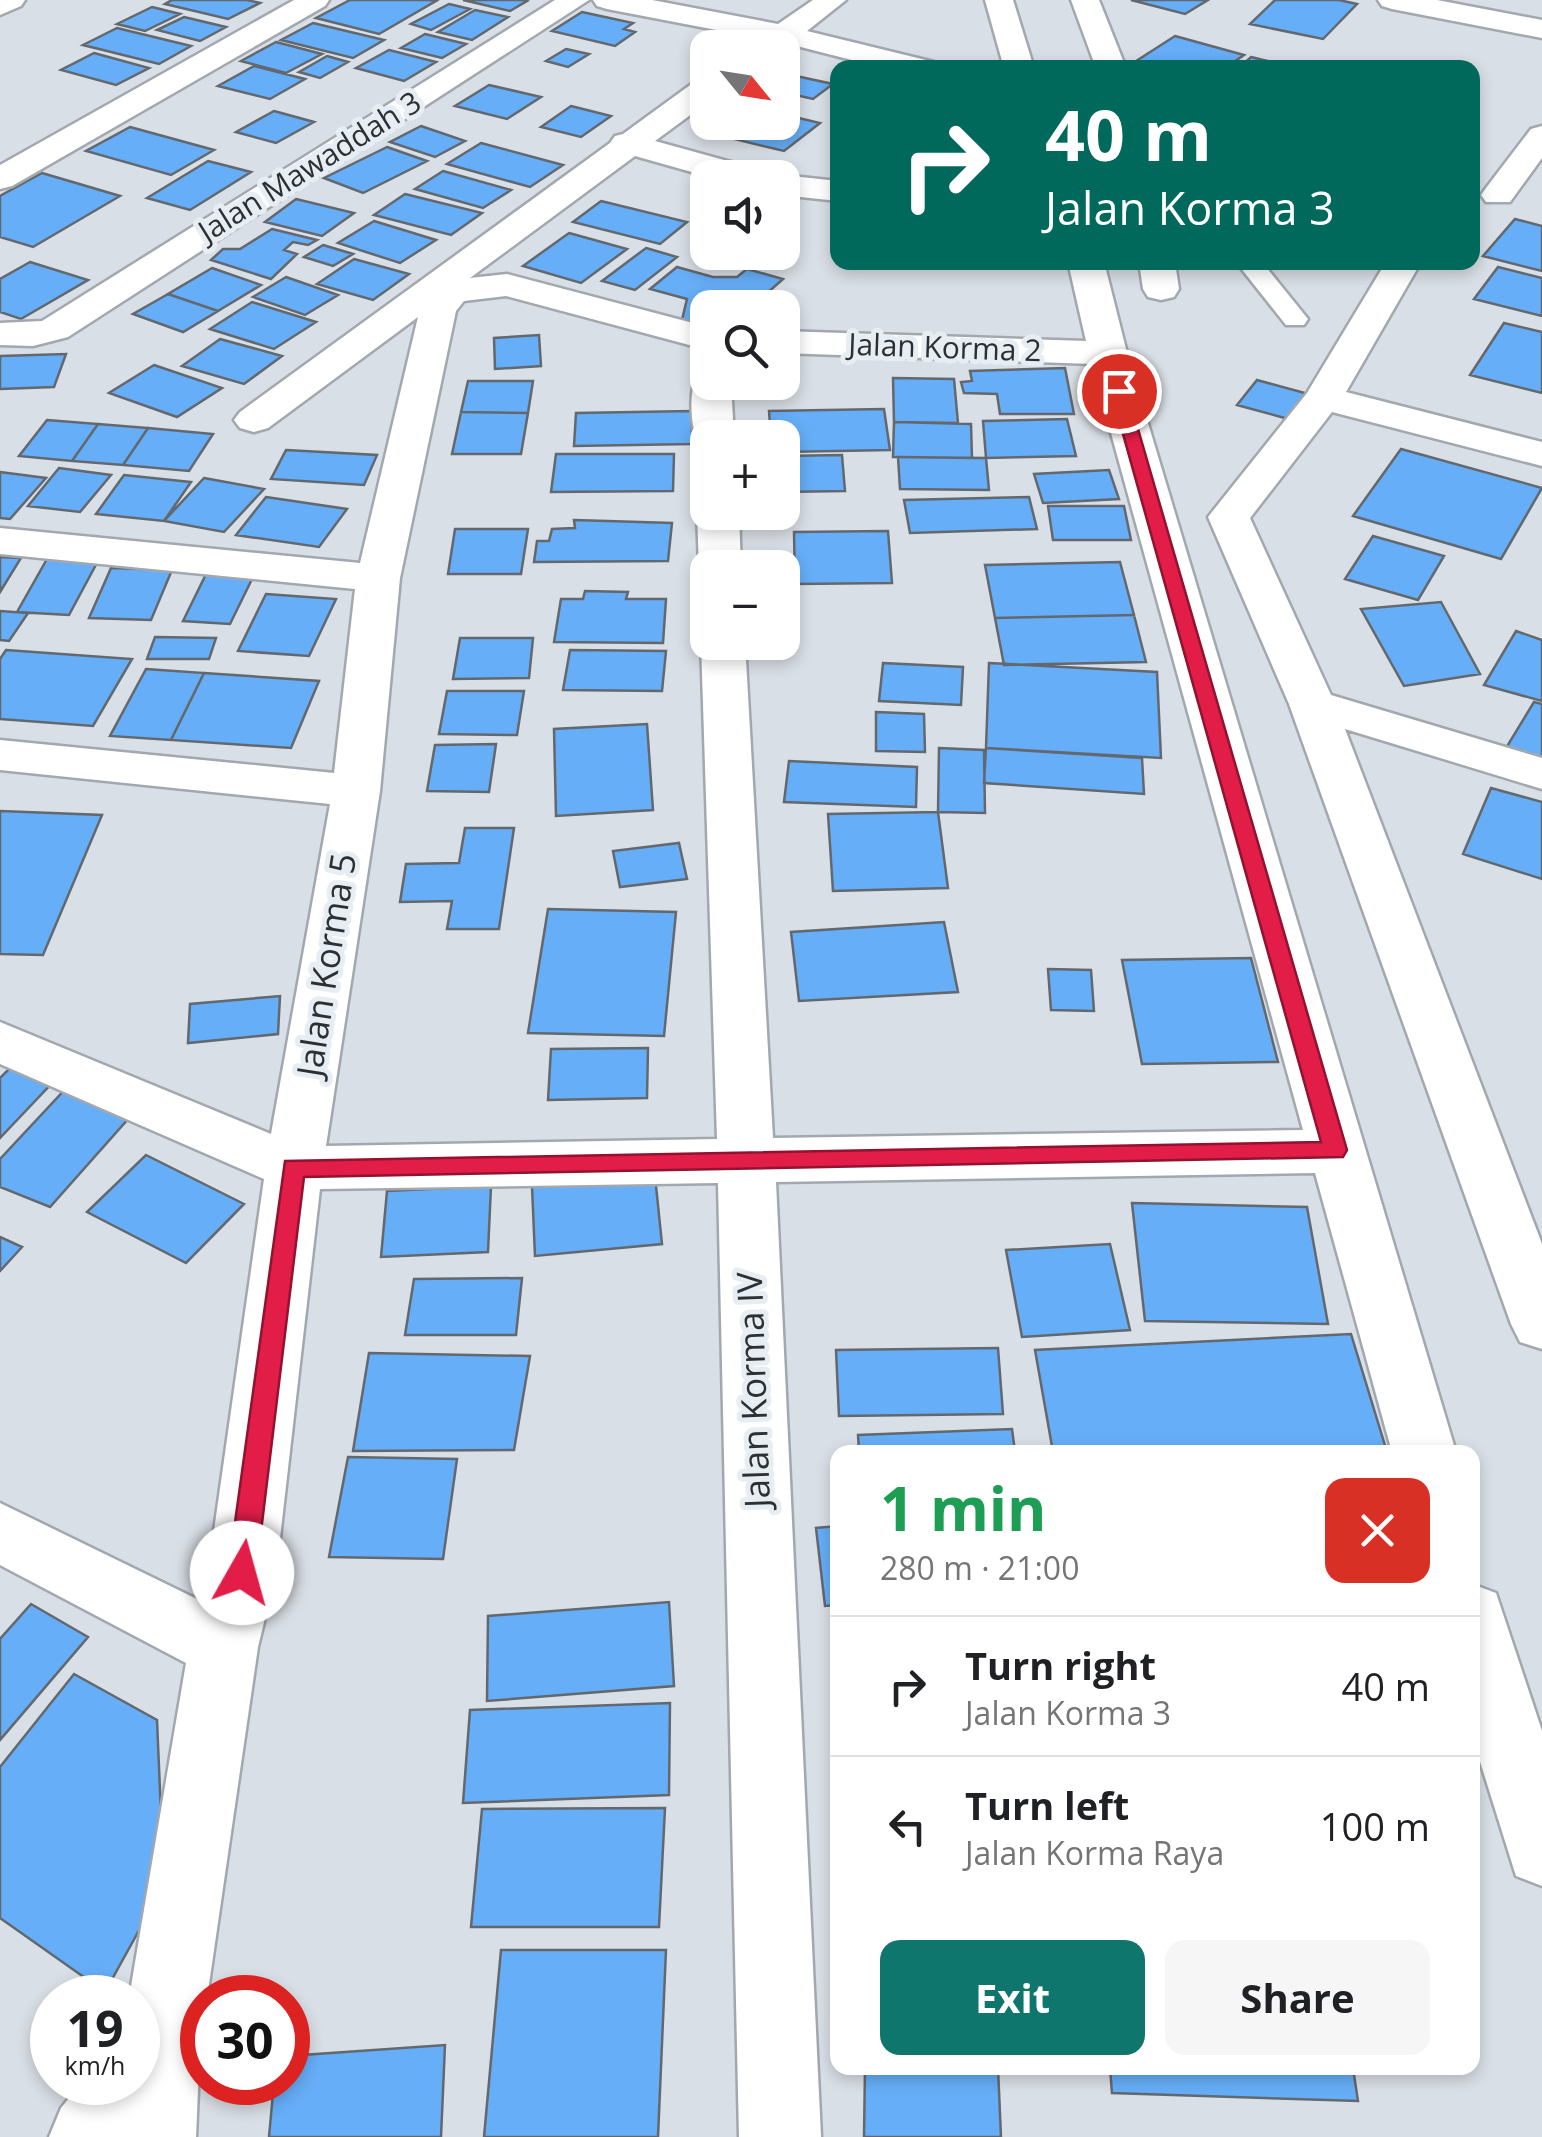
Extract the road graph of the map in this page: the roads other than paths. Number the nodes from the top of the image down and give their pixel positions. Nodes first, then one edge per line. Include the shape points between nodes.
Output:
1 (11, 0) edge
2 (315, 0) edge
3 (575, 0) edge
4 (584, 0) edge
5 (832, 0) edge
6 (999, 0) edge
7 (1085, 0) edge
8 (1392, 0) edge
9 (617, 1) edge
10 (0, 6) edge
11 (1542, 29) edge
12 (727, 30) edge
13 (734, 30) edge
14 (789, 30) edge
15 (800, 45) edge
16 (800, 46) edge
17 (863, 60) edge
18 (881, 60) edge
19 (1016, 60) edge
20 (1108, 60) edge
21 (690, 100) edge
22 (1542, 136) edge
23 (626, 144) junction
24 (690, 161) edge
25 (0, 179) edge
26 (800, 187) edge
27 (830, 190) edge
28 (1499, 195) edge
29 (1088, 270) edge
30 (1254, 270) edge
31 (1399, 270) edge
32 (446, 288) junction
33 (1294, 319) dead end
34 (0, 334) edge
35 (690, 334) edge
36 (800, 343) edge
37 (1108, 353) junction
38 (1324, 398) junction
39 (254, 420) dead end
40 (1542, 454) edge
41 (0, 542) edge
42 (378, 578) junction
43 (724, 660) edge
44 (1312, 704) junction
45 (0, 754) edge
46 (1542, 774) edge
47 (356, 791) junction
48 (0, 1042) edge
49 (1335, 1150) junction
50 (746, 1162) junction
51 (294, 1168) junction
52 (1531, 1264) edge
53 (1542, 1324) edge
54 (1422, 1445) edge
55 (0, 1532) edge
56 (1480, 1642) edge
57 (223, 1647) junction
58 (1542, 1850) edge
59 (160, 1984) edge
60 (116, 2105) edge
61 (150, 2105) edge
62 (90, 2137) edge
63 (155, 2137) edge
64 (780, 2137) edge

1 - 10 street
2 - 25 street
3 - 34 street, Jalan Mawaddah 3 via 45,332
4 - 12 street
5 - 14 street
6 - 19 street
7 - 20 street
8 - 11 street
9 - 13 street
15 - 18 street
16 - 17 street
21 - 23 street
22 - 28 street
23 - 24 street
23 - 32 street
26 - 27 street
29 - 37 street
30 - 33 lane
31 - 38 street
32 - 35 street via 507,285
32 - 39 street
32 - 42 street, Jalan Korma 5
36 - 37 street, Jalan Korma 2
37 - 49 street
38 - 40 street
38 - 44 street via 1229,517
41 - 42 street
42 - 47 street, Jalan Korma 5
43 - 50 street, Jalan Korma IV
44 - 46 street
44 - 52 street
45 - 47 street
47 - 51 street, Jalan Korma 5
48 - 51 street
49 - 50 street
49 - 54 street
50 - 51 street
50 - 64 street, Jalan Korma IV
51 - 57 street, Jalan Korma 5 via 242,1573
52 - 53 street
55 - 57 street
56 - 58 street
57 - 59 street, Jalan Korma 5
60 - 62 street
61 - 63 street, Jalan Korma 5

